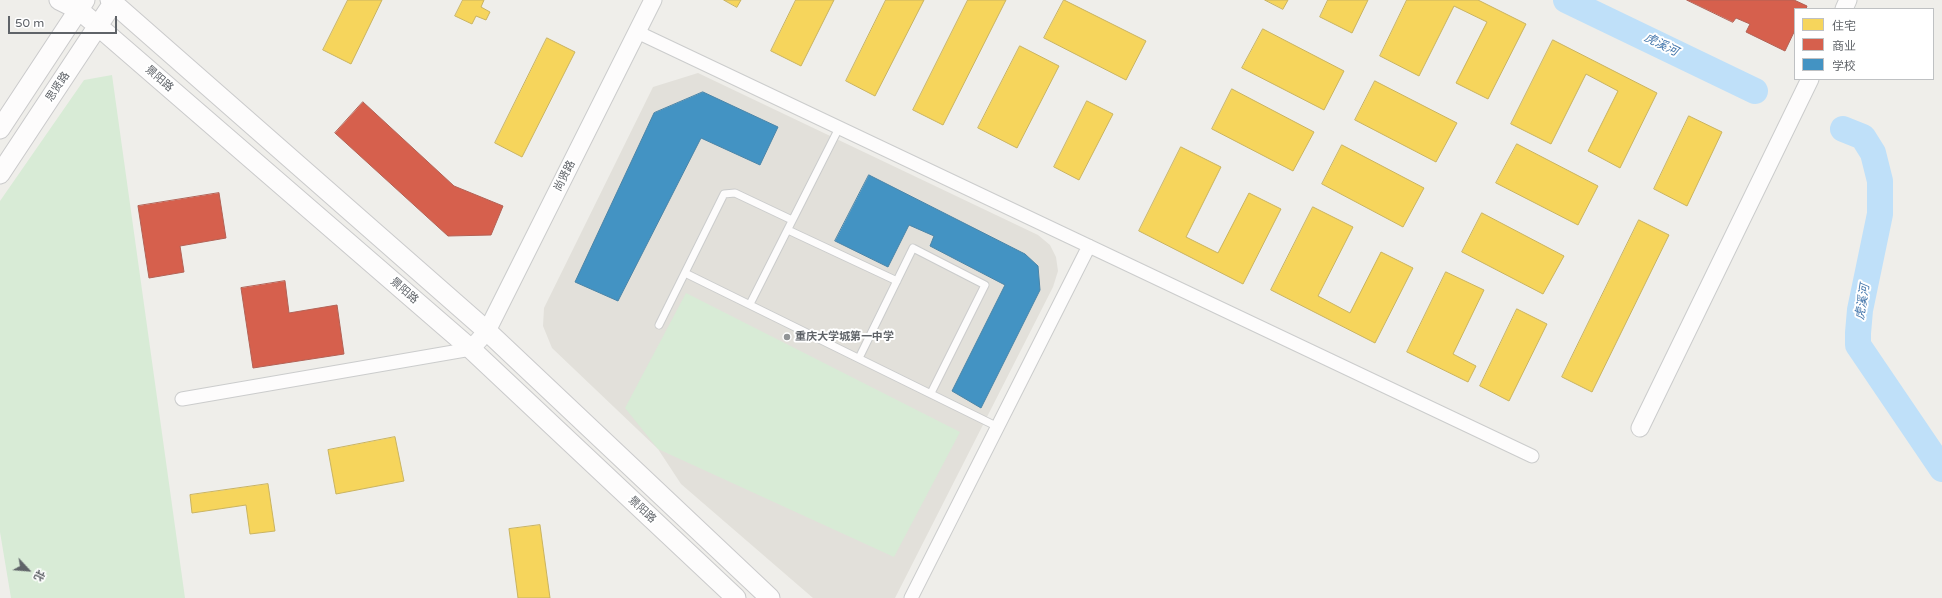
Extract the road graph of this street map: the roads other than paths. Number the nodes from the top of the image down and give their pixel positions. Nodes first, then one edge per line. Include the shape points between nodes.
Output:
1 (59, 0) edge
2 (653, 0) edge
3 (113, 1) edge
4 (82, 5) edge
5 (99, 27) junction
6 (637, 32) junction
7 (1810, 80) edge
8 (839, 128) junction
9 (0, 129) edge
10 (0, 174) edge
11 (792, 220) junction
12 (788, 230) junction
13 (1089, 246) junction
14 (685, 273) junction
15 (897, 281) junction
16 (750, 304) junction
17 (659, 325) dead end
18 (487, 331) junction
19 (471, 349) junction
20 (859, 358) junction
21 (931, 393) junction
22 (182, 399) dead end
23 (998, 427) junction
24 (1640, 428) dead end
25 (1532, 456) dead end
26 (736, 598) edge
27 (770, 598) edge
28 (911, 598) edge

1 - 4 main road, 景阳路
2 - 6 street, 尚贤路
3 - 5 main road, 思贤路
3 - 18 main road
4 - 5 main road, 景阳路
4 - 9 main road
5 - 10 main road, 思贤路
5 - 19 main road, 景阳路
6 - 8 street
6 - 18 street, 尚贤路
7 - 24 street
8 - 11 lane
8 - 13 street
11 - 12 lane
11 - 14 lane via 735,193 724,194
12 - 15 lane
12 - 16 lane
13 - 23 street
13 - 25 street
14 - 16 lane
14 - 17 lane
15 - 20 lane
15 - 21 lane via 913,248 985,284
16 - 20 lane
18 - 19 street, 尚贤路
18 - 27 main road
19 - 22 street
19 - 26 main road, 景阳路
20 - 21 lane
21 - 23 lane
23 - 28 street

